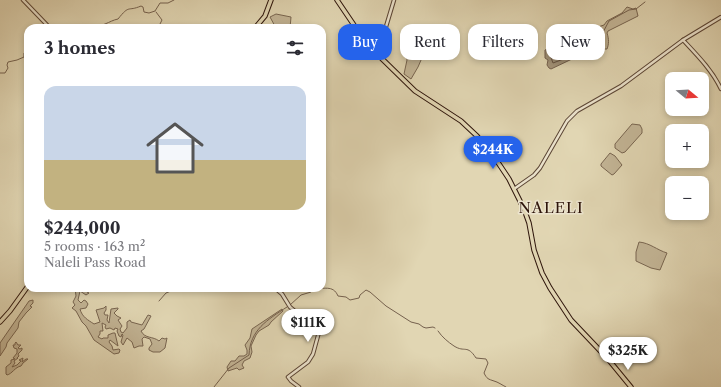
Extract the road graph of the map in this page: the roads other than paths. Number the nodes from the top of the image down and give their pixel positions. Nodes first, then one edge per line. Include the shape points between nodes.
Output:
1 (24, 0) edge
2 (271, 0) edge
3 (337, 0) edge
4 (394, 0) edge
5 (721, 17) edge
6 (46, 24) edge
7 (258, 24) edge
8 (353, 24) edge
9 (387, 24) edge
10 (683, 40) junction
11 (383, 60) edge
12 (721, 89) edge
13 (514, 189) junction
14 (24, 292) edge
15 (280, 292) edge
16 (0, 322) edge
17 (299, 387) edge
18 (631, 387) edge

1 - 6 street
2 - 7 main road via 265,16
3 - 8 main road
4 - 9 street
5 - 10 street
10 - 12 street via 699,56
10 - 13 street via 621,86 574,112 540,168
11 - 13 main road via 415,90 471,130 497,161
13 - 18 main road via 524,209 534,250 550,288 571,320
14 - 16 main road
15 - 17 street via 286,303 319,332 308,362 288,377

